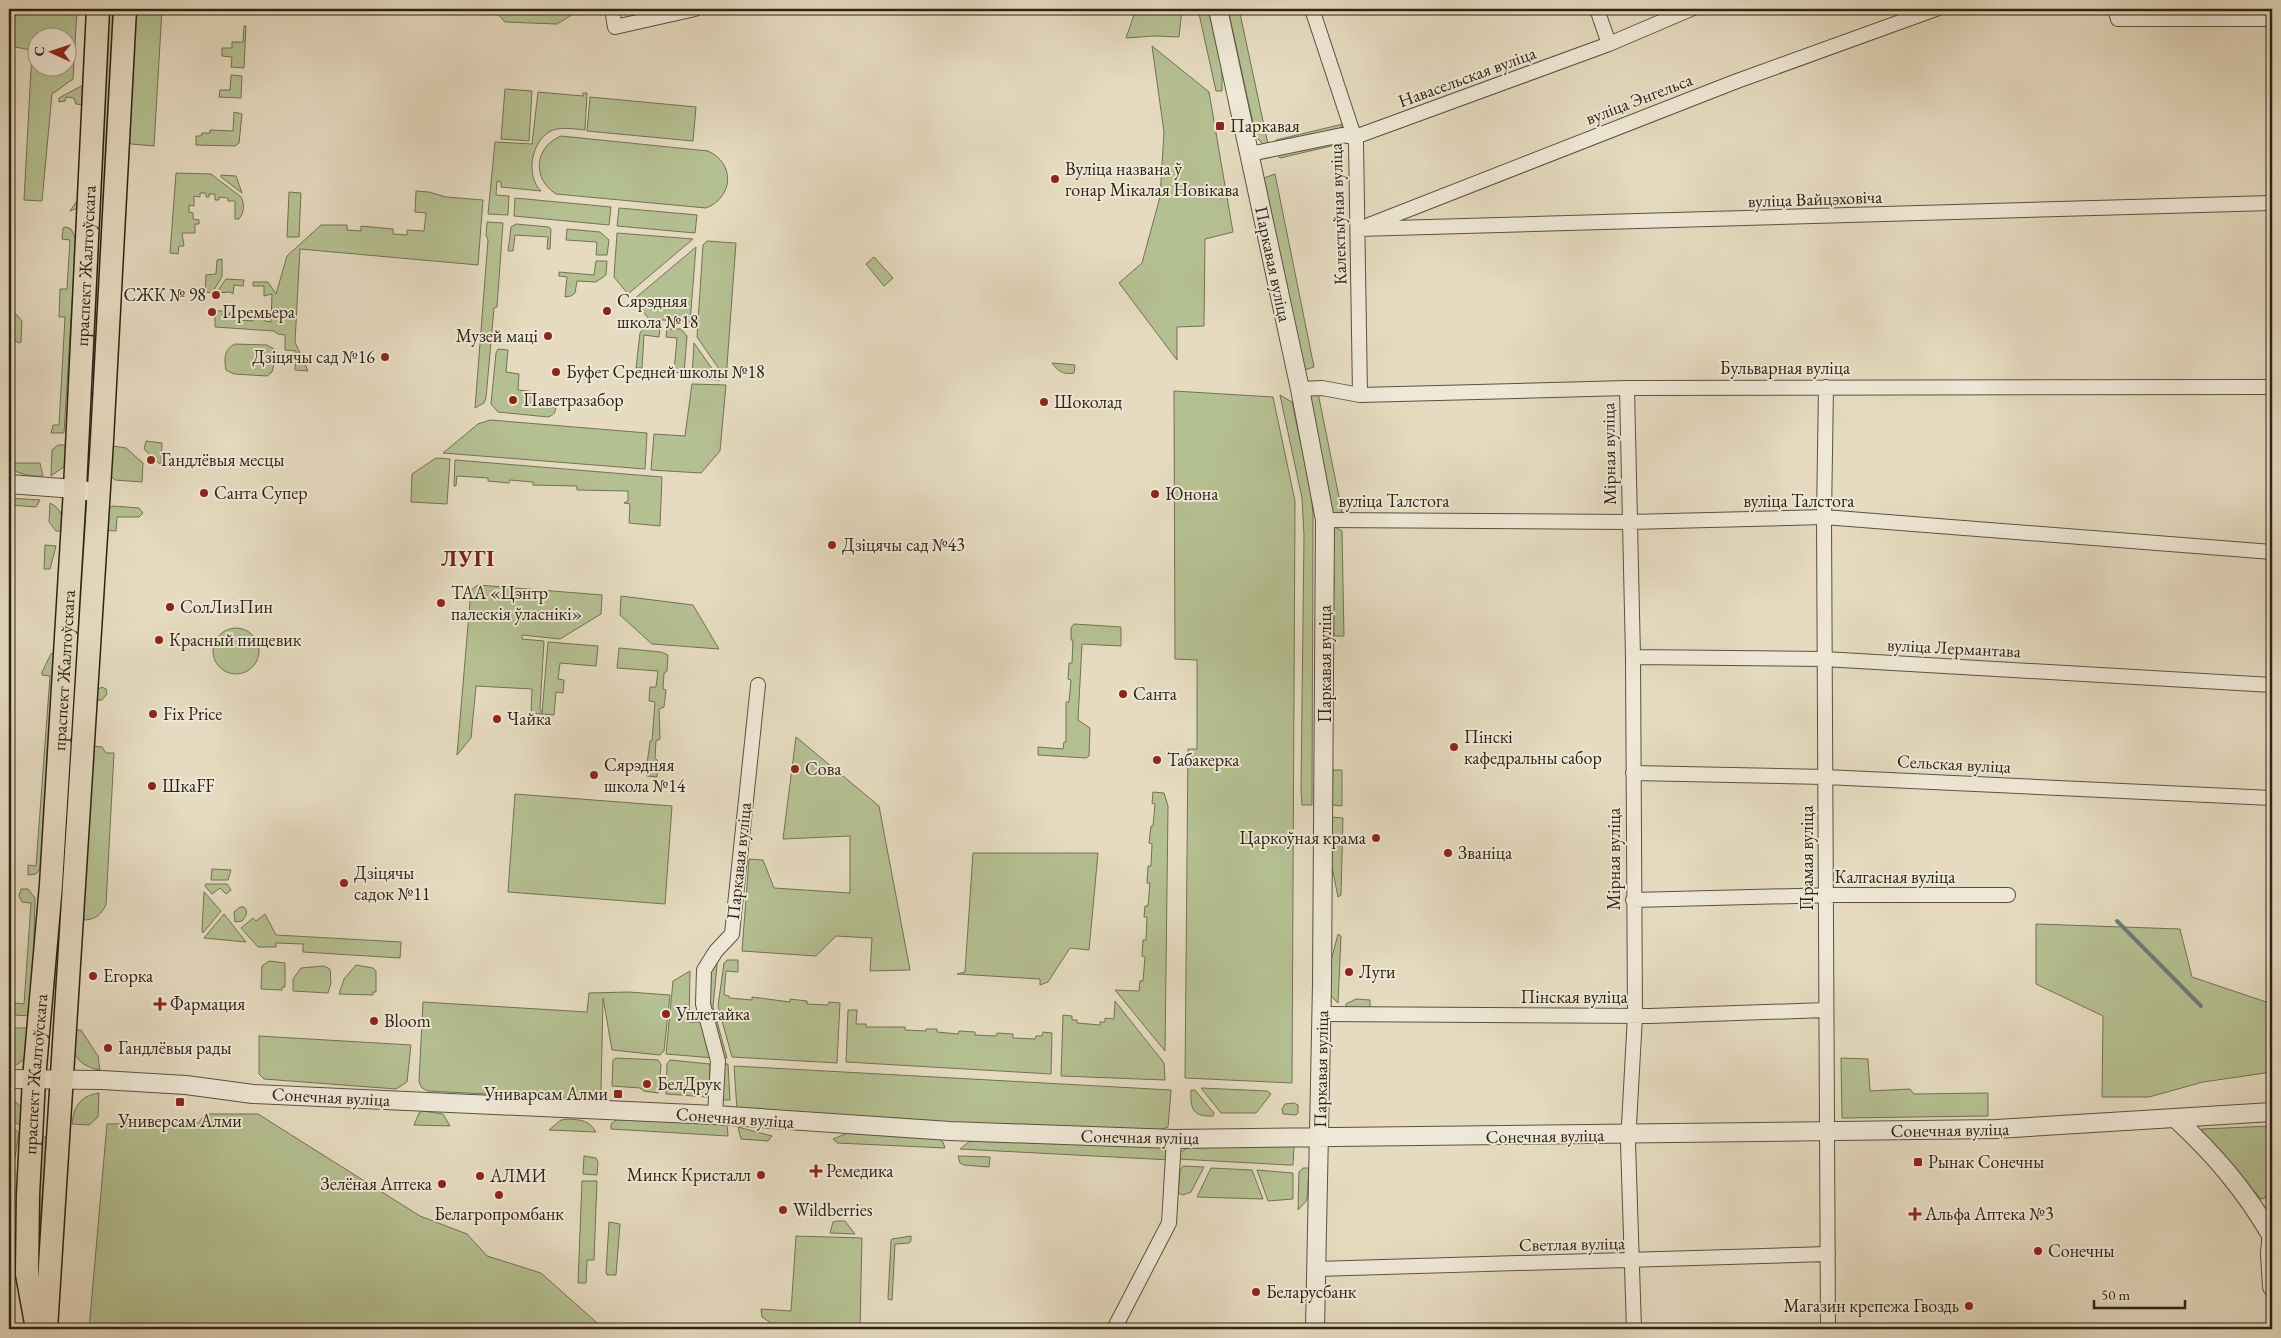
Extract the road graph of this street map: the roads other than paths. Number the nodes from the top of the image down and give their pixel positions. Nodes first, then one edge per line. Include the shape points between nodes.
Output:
1 (98, 9) edge
2 (125, 9) edge
3 (612, 9) edge
4 (695, 9) edge
5 (1218, 9) edge
6 (1312, 9) edge
7 (1598, 9) edge
8 (1690, 9) edge
9 (1936, 9) edge
10 (2115, 9) edge
11 (2272, 19) edge
12 (1609, 44) junction
13 (1355, 138) junction
14 (1250, 154) junction
15 (2272, 203) edge
16 (1358, 229) junction
17 (80, 362) junction
18 (105, 378) junction
19 (1826, 387) junction
20 (2272, 387) edge
21 (1627, 388) junction
22 (1300, 389) junction
23 (1360, 395) junction
24 (9, 484) edge
25 (75, 489) junction
26 (99, 493) junction
27 (1824, 517) junction
28 (1325, 520) junction
29 (1629, 522) junction
30 (2272, 552) edge
31 (1633, 657) junction
32 (1824, 659) junction
33 (758, 685) dead end
34 (2272, 685) edge
35 (1633, 773) junction
36 (1825, 777) junction
37 (2272, 798) edge
38 (2008, 895) dead end
39 (1826, 896) junction
40 (1633, 900) junction
41 (1826, 1010) junction
42 (1322, 1014) junction
43 (1635, 1016) junction
44 (9, 1079) edge
45 (34, 1079) junction
46 (61, 1079) junction
47 (2272, 1112) edge
48 (715, 1116) junction
49 (2174, 1118) junction
50 (1827, 1132) junction
51 (1630, 1135) junction
52 (1320, 1136) junction
53 (1174, 1139) junction
54 (2272, 1232) edge
55 (1828, 1254) junction
56 (1631, 1261) junction
57 (1316, 1269) junction
58 (2272, 1286) edge
59 (37, 1329) edge
60 (46, 1329) edge
61 (1114, 1329) edge
62 (1315, 1329) edge
63 (1634, 1329) edge
64 (1828, 1329) edge

1 - 17 main road, праспект Жалтоўскага
2 - 18 main road, праспект Жалтоўскага
3 - 4 street via 615,27
5 - 14 street, Паркавая вуліца
6 - 13 street, Калектыўная вуліца
7 - 12 street
8 - 12 street, Навасельская вуліца
9 - 16 street, вуліца Энгельса via 1737,81
10 - 11 street via 2118,19
12 - 13 street, Навасельская вуліца
13 - 14 street, Навасельская вуліца via 1342,135
13 - 16 street, Калектыўная вуліца
14 - 22 street, Паркавая вуліца
15 - 16 street, вуліца Вайцэховіча
16 - 23 street, Калектыўная вуліца
17 - 18 main road via 83,376 90,384
17 - 25 main road, праспект Жалтоўскага
18 - 26 main road, праспект Жалтоўскага
19 - 20 street, Бульварная вуліца
19 - 21 street, Бульварная вуліца
19 - 27 street, Прамая вуліца
21 - 23 street, Бульварная вуліца
21 - 29 street, Мірная вуліца
22 - 23 street, Бульварная вуліца via 1322,388
22 - 28 street, Паркавая вуліца
24 - 25 street
25 - 26 street
25 - 45 main road, праспект Жалтоўскага via 51,885
26 - 46 main road, праспект Жалтоўскага
27 - 29 street, вуліца Талстога
27 - 30 street, вуліца Талстога
27 - 32 street, Прамая вуліца
28 - 29 street, вуліца Талстога
28 - 42 street, Паркавая вуліца
29 - 31 street, Мірная вуліца
31 - 32 street, вуліца Лермантава
31 - 35 street, Мірная вуліца
32 - 34 street, вуліца Лермантава
32 - 36 street, Прамая вуліца
33 - 48 street, Паркавая вуліца via 732,934 704,970 703,1004 718,1061
35 - 36 street, Сельская вуліца
35 - 40 street, Мірная вуліца
36 - 37 street, Сельская вуліца
36 - 39 street, Прамая вуліца
38 - 39 street, Калгасная вуліца
39 - 40 street, Калгасная вуліца
39 - 41 street, Прамая вуліца
40 - 43 street, Мірная вуліца
41 - 43 street, Пінская вуліца
41 - 50 street, Прамая вуліца
42 - 43 street, Пінская вуліца
42 - 52 street, Паркавая вуліца
43 - 51 street, Мірная вуліца
44 - 45 street, Сонечная вуліца
45 - 46 street, Сонечная вуліца
45 - 59 main road, праспект Жалтоўскага via 27,1274
46 - 48 street, Сонечная вуліца via 186,1085 253,1094
46 - 60 main road, праспект Жалтоўскага
47 - 49 street, Сонечная вуліца
48 - 53 street, Сонечная вуліца via 950,1131
49 - 50 street, Сонечная вуліца via 1997,1129
49 - 54 street via 2224,1168
50 - 51 street, Сонечная вуліца
50 - 55 street, Прамая вуліца
51 - 52 street, Сонечная вуліца
51 - 56 street, Мірная вуліца
52 - 53 street, Сонечная вуліца
52 - 57 street, Паркавая вуліца
53 - 61 street via 1169,1222
54 - 58 street
55 - 56 street, Светлая вуліца
55 - 64 street, Прамая вуліца
56 - 57 street, Светлая вуліца
56 - 63 street, Мірная вуліца
57 - 62 street, Паркавая вуліца

